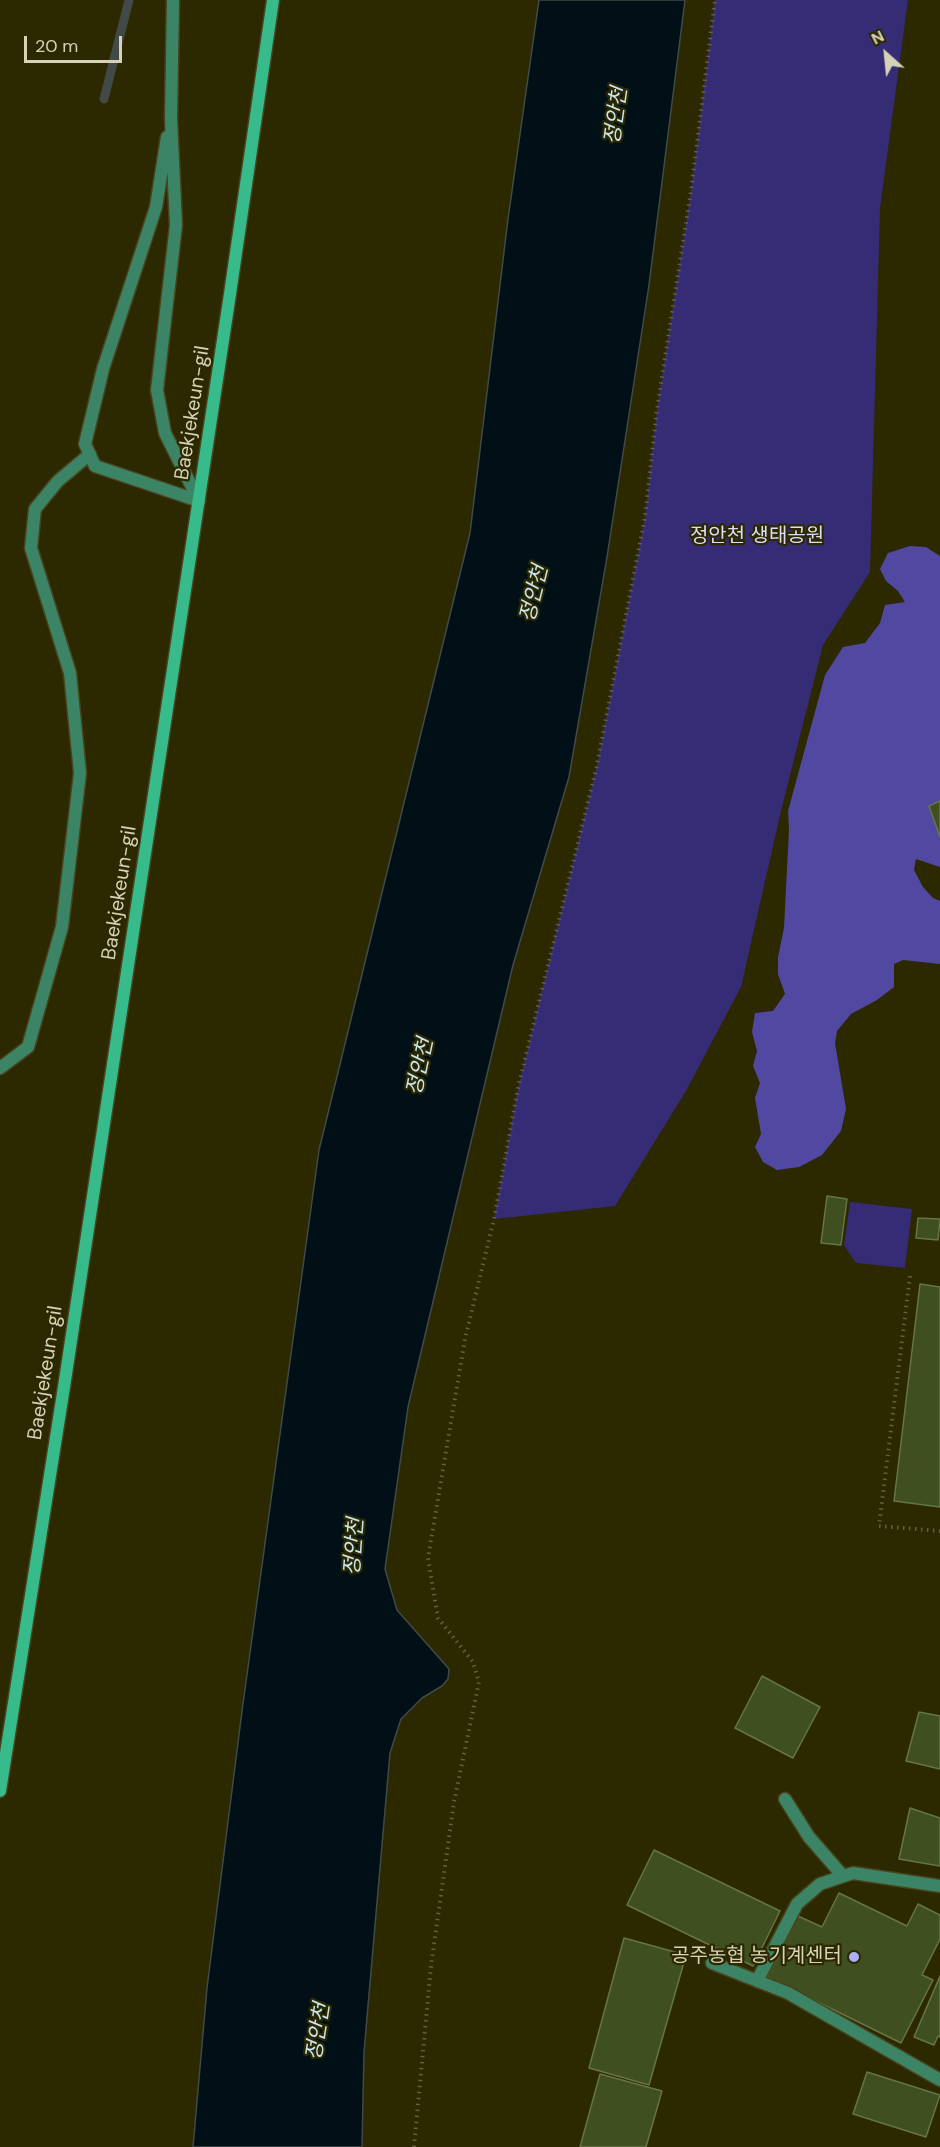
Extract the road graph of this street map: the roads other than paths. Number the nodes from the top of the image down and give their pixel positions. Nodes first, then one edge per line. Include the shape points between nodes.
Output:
1 (173, 0) edge
2 (273, 0) edge
3 (171, 119) junction
4 (90, 454) junction
5 (199, 501) junction
6 (0, 1068) edge
7 (0, 1791) edge
8 (785, 1799) dead end
9 (843, 1876) junction
10 (940, 1886) edge
11 (712, 1963) dead end
12 (757, 1981) junction
13 (940, 2080) edge

1 - 3 street
2 - 5 main road, Baekjekeun-gil
3 - 4 street via 156,207 103,369 85,444
3 - 5 street via 176,225 157,390 165,433
4 - 5 street via 95,466
4 - 6 street via 35,509 31,548 70,673 80,773 62,927 28,1047
5 - 7 main road, Baekjekeun-gil
8 - 9 street via 809,1837
9 - 10 street via 853,1874
9 - 12 street via 820,1884 797,1904
11 - 12 street
12 - 13 street via 788,1993

